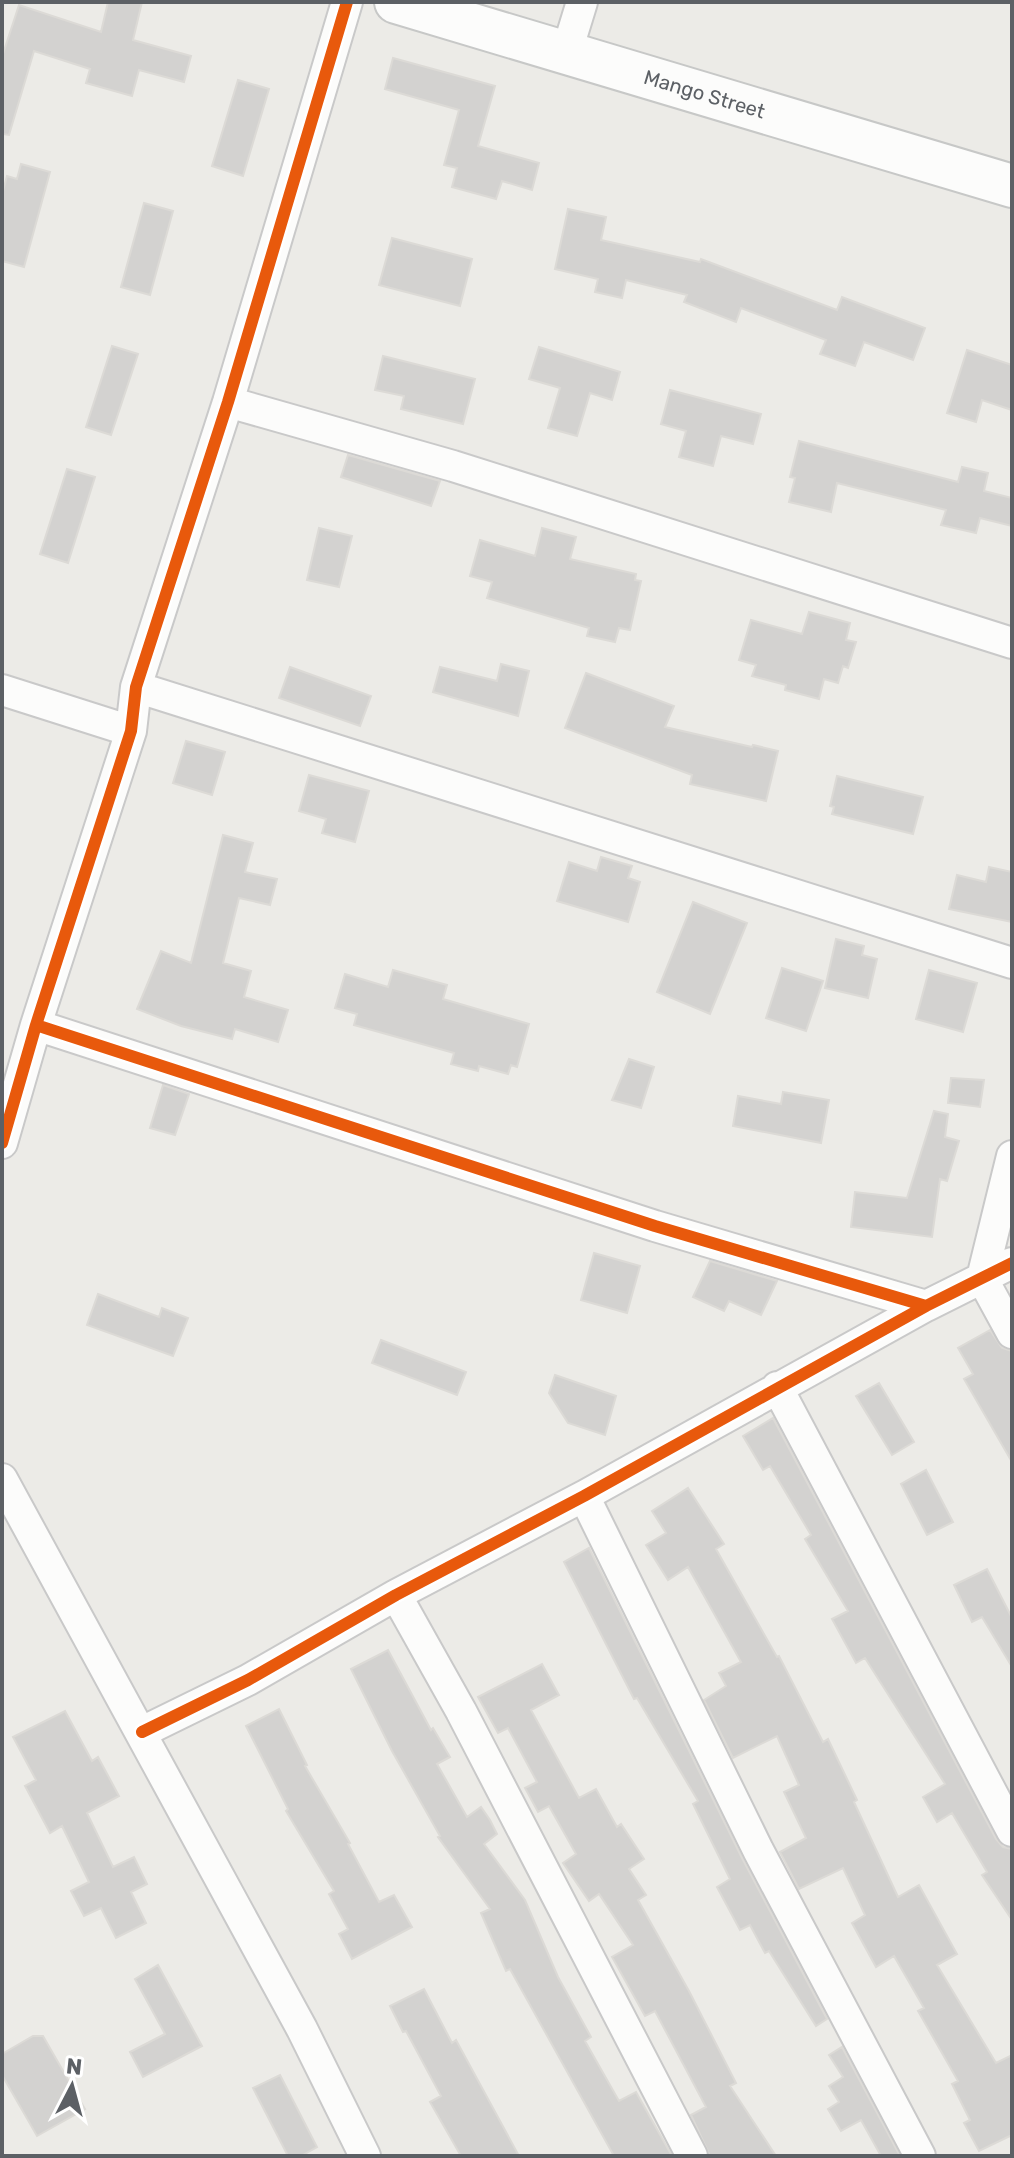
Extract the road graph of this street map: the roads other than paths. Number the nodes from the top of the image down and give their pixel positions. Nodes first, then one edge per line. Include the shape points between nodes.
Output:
1 (347, 2) edge
2 (396, 2) edge
3 (582, 2) edge
4 (567, 51) junction
5 (1012, 186) edge
6 (228, 402) junction
7 (1012, 643) edge
8 (136, 687) junction
9 (2, 690) edge
10 (131, 731) junction
11 (1012, 963) edge
12 (36, 1025) junction
13 (2, 1143) edge
14 (1012, 1156) edge
15 (1012, 1263) edge
16 (982, 1278) junction
17 (926, 1306) junction
18 (1012, 1333) edge
19 (777, 1387) junction
20 (2, 1479) edge
21 (584, 1496) junction
22 (396, 1595) junction
23 (142, 1732) junction
24 (1012, 1831) edge
25 (365, 2156) edge
26 (692, 2156) edge
27 (920, 2156) edge

1 - 6 street
2 - 4 main road, Mango Street
3 - 4 street
4 - 5 main road, Mango Street
6 - 7 street via 453,466
6 - 8 street
8 - 10 street
8 - 11 street
9 - 10 street
10 - 12 street
12 - 13 street
12 - 17 street via 582,1203
14 - 16 street
15 - 16 street
16 - 17 street
16 - 18 street
17 - 19 street
19 - 21 street
19 - 24 street
20 - 23 street
21 - 22 street
21 - 27 street via 758,1850
22 - 23 street via 248,1680
22 - 26 street
23 - 25 street

